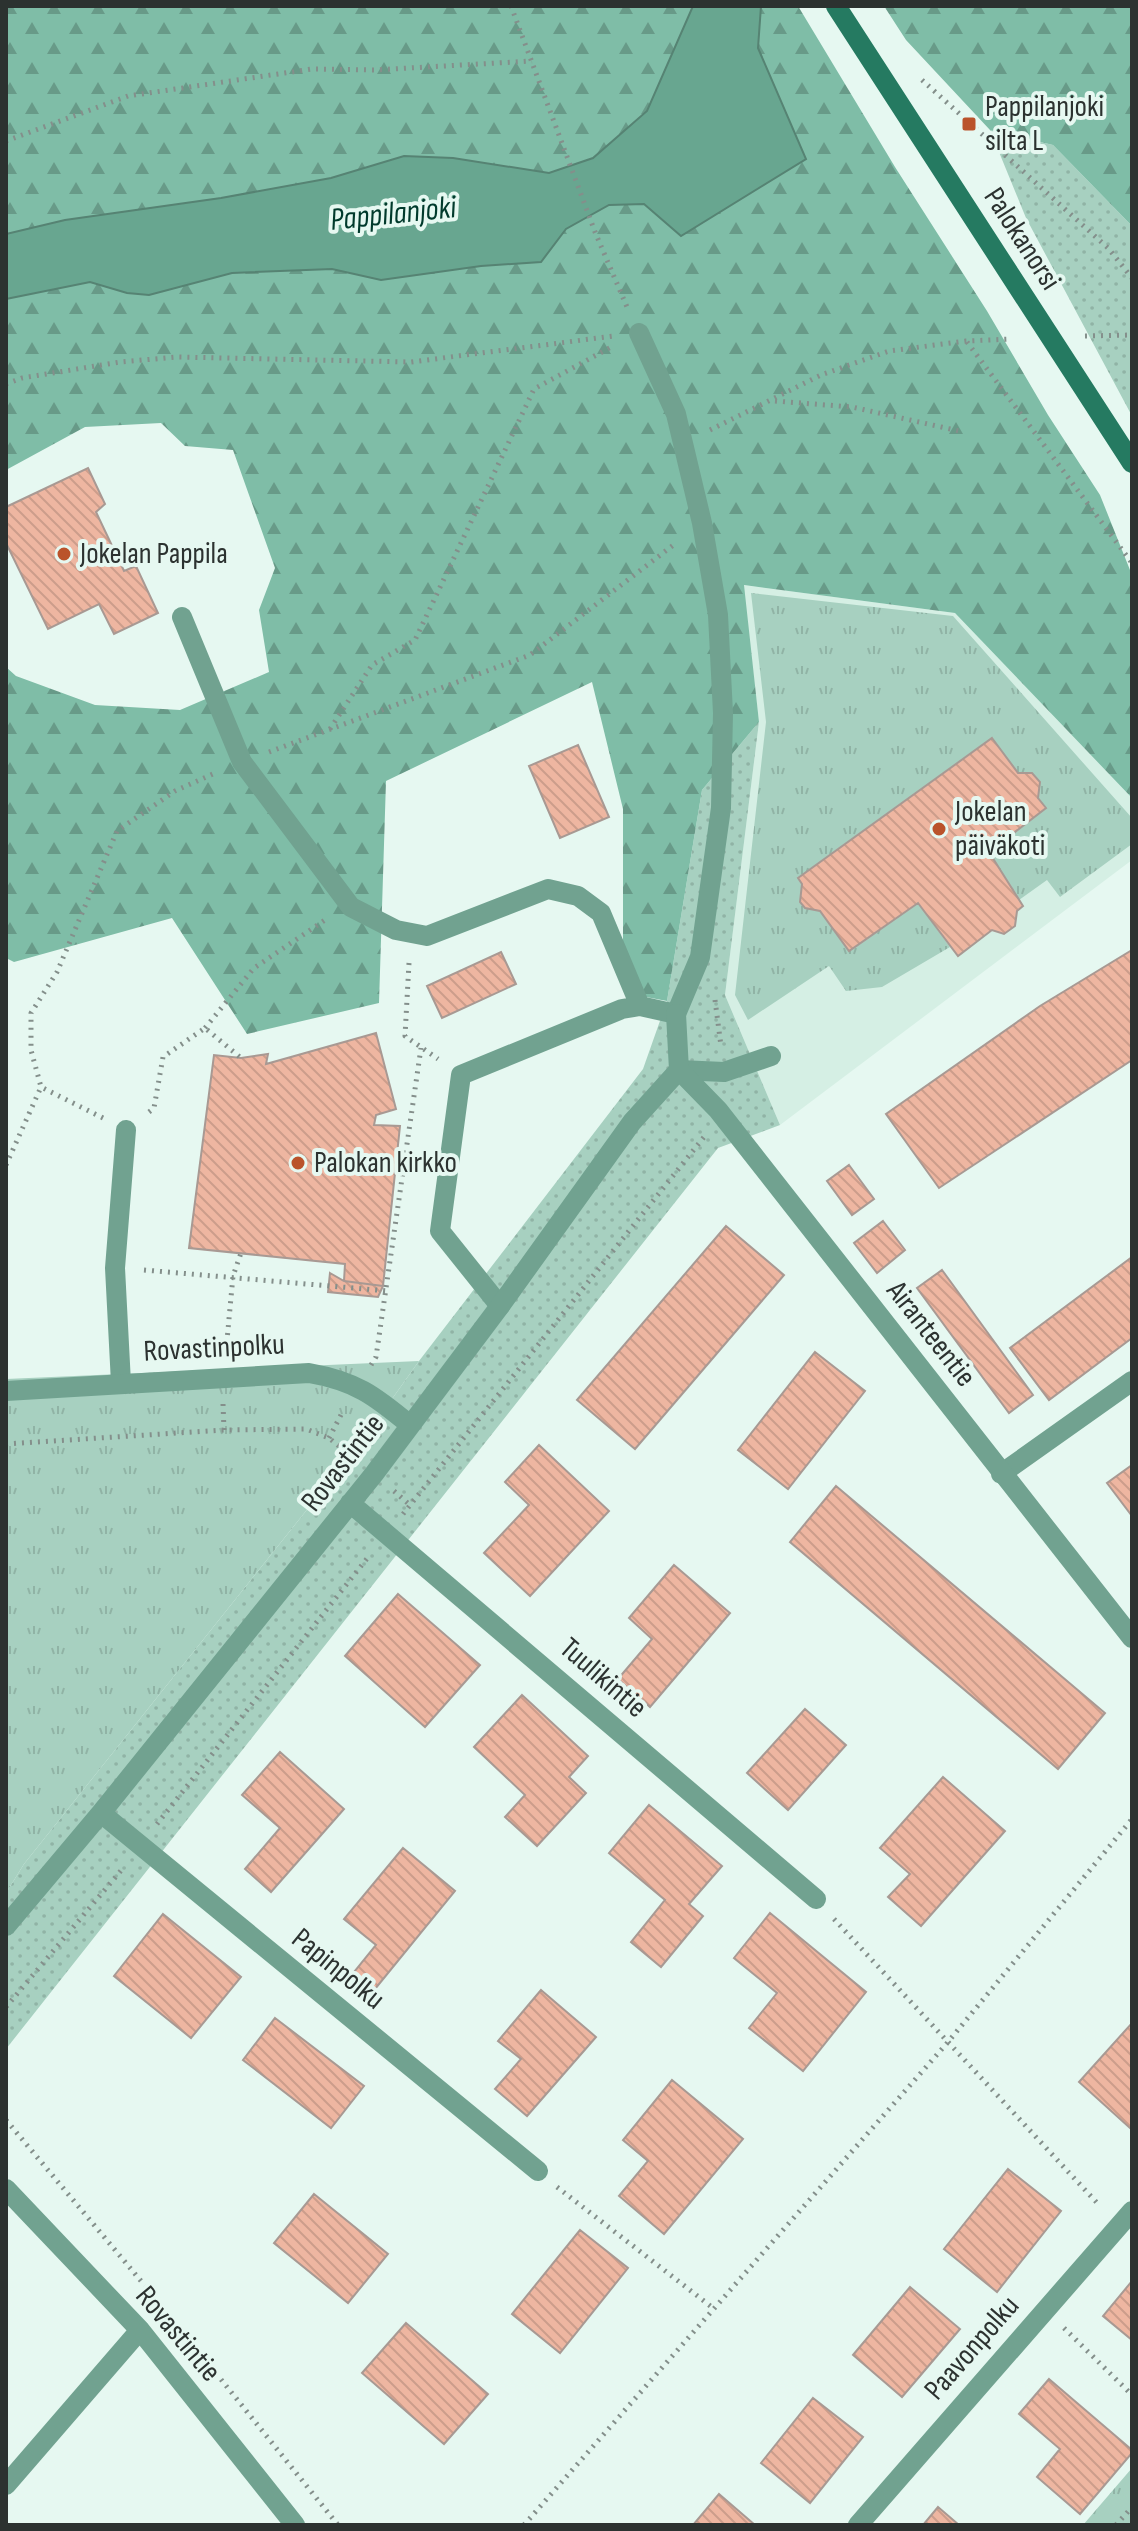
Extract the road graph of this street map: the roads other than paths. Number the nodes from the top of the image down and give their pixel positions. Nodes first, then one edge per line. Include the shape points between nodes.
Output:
1 (836, 6) edge
2 (639, 333) road end
3 (1132, 463) edge
4 (182, 617) dead end
5 (640, 1006) junction
6 (676, 1014) junction
7 (771, 1056) dead end
8 (679, 1070) junction
9 (126, 1130) road end
10 (500, 1306) junction
11 (1132, 1381) edge
12 (121, 1383) junction
13 (6, 1391) edge
14 (410, 1425) junction
15 (1001, 1474) junction
16 (350, 1503) junction
17 (1132, 1638) edge
18 (101, 1813) junction
19 (816, 1899) road end
20 (7, 1922) edge
21 (538, 2171) road end
22 (6, 2189) edge
23 (1125, 2218) edge
24 (140, 2330) junction
25 (6, 2485) edge
26 (295, 2525) edge
27 (858, 2525) edge

1 - 3 main road, Palokanorsi
2 - 6 street via 676,414 718,615 721,808 700,957
4 - 5 street via 242,762 351,907 396,930 427,936 548,889 578,896 601,913
5 - 6 street
5 - 10 street via 461,1075 440,1231
6 - 8 street
7 - 8 street via 724,1072
8 - 10 street, Rovastintie via 632,1122
8 - 15 street, Airanteentie via 718,1110
9 - 12 street via 115,1268
10 - 14 street, Rovastintie
11 - 15 street
12 - 13 street, Rovastinpolku
12 - 14 street, Rovastinpolku via 309,1373 357,1386
14 - 16 street, Rovastintie
15 - 17 street, Airanteentie
16 - 18 street, Rovastintie
16 - 19 street, Tuulikintie
18 - 20 street, Rovastintie
18 - 21 street, Papinpolku
22 - 24 street, Rovastintie
23 - 27 street, Paavonpolku
24 - 25 street
24 - 26 street, Rovastintie

